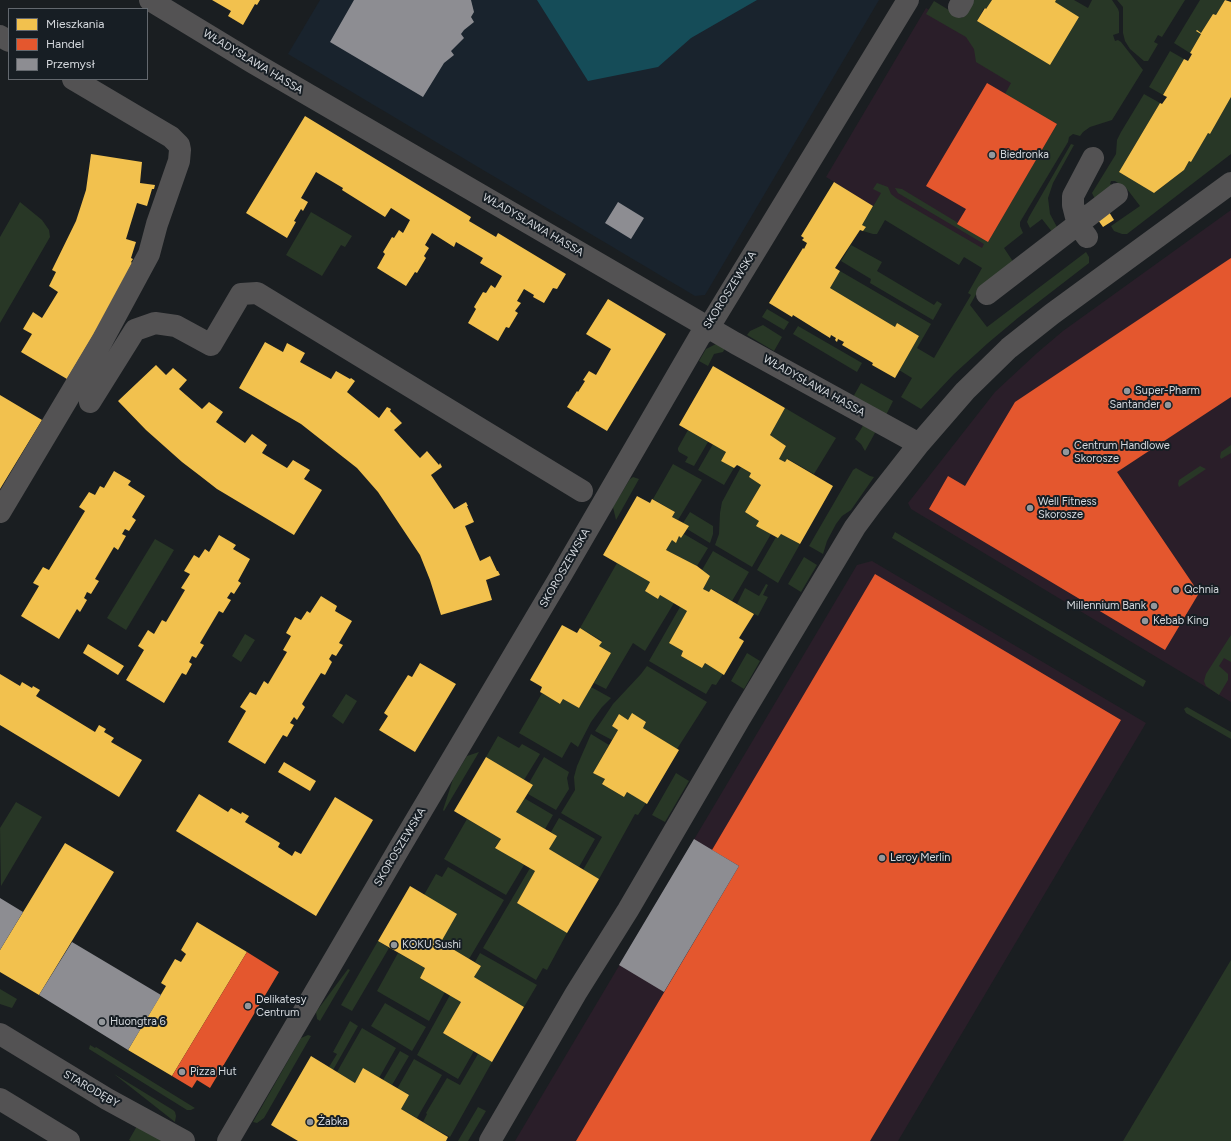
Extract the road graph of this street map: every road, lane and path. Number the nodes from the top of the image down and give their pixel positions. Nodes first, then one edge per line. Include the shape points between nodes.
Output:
1 (150, 0) edge
2 (908, 0) edge
3 (75, 80) edge
4 (1093, 158) dead end
5 (1231, 183) edge
6 (1118, 194) dead end
7 (1083, 231) junction
8 (987, 294) dead end
9 (709, 328) junction
10 (90, 402) dead end
11 (919, 444) junction
12 (582, 491) dead end
13 (0, 512) edge
14 (0, 1034) edge
15 (0, 1099) edge
16 (69, 1141) edge
17 (184, 1141) edge
18 (228, 1141) edge
19 (490, 1141) edge

1 - 9 street, WŁADYSŁAWA HASSA
2 - 9 street, SKOROSZEWSKA
3 - 13 street via 171,137 179,145 179,161 149,254 102,341
4 - 7 street via 1073,196 1073,205
5 - 11 street via 1009,348 965,391
6 - 7 street
7 - 8 street
9 - 11 street, WŁADYSŁAWA HASSA
9 - 18 street, SKOROSZEWSKA via 700,336
10 - 12 street via 135,330 155,323 176,326 211,345 241,294 257,293
11 - 19 street via 872,504 830,568
14 - 17 street, STARODĘBY via 107,1099
15 - 16 street

